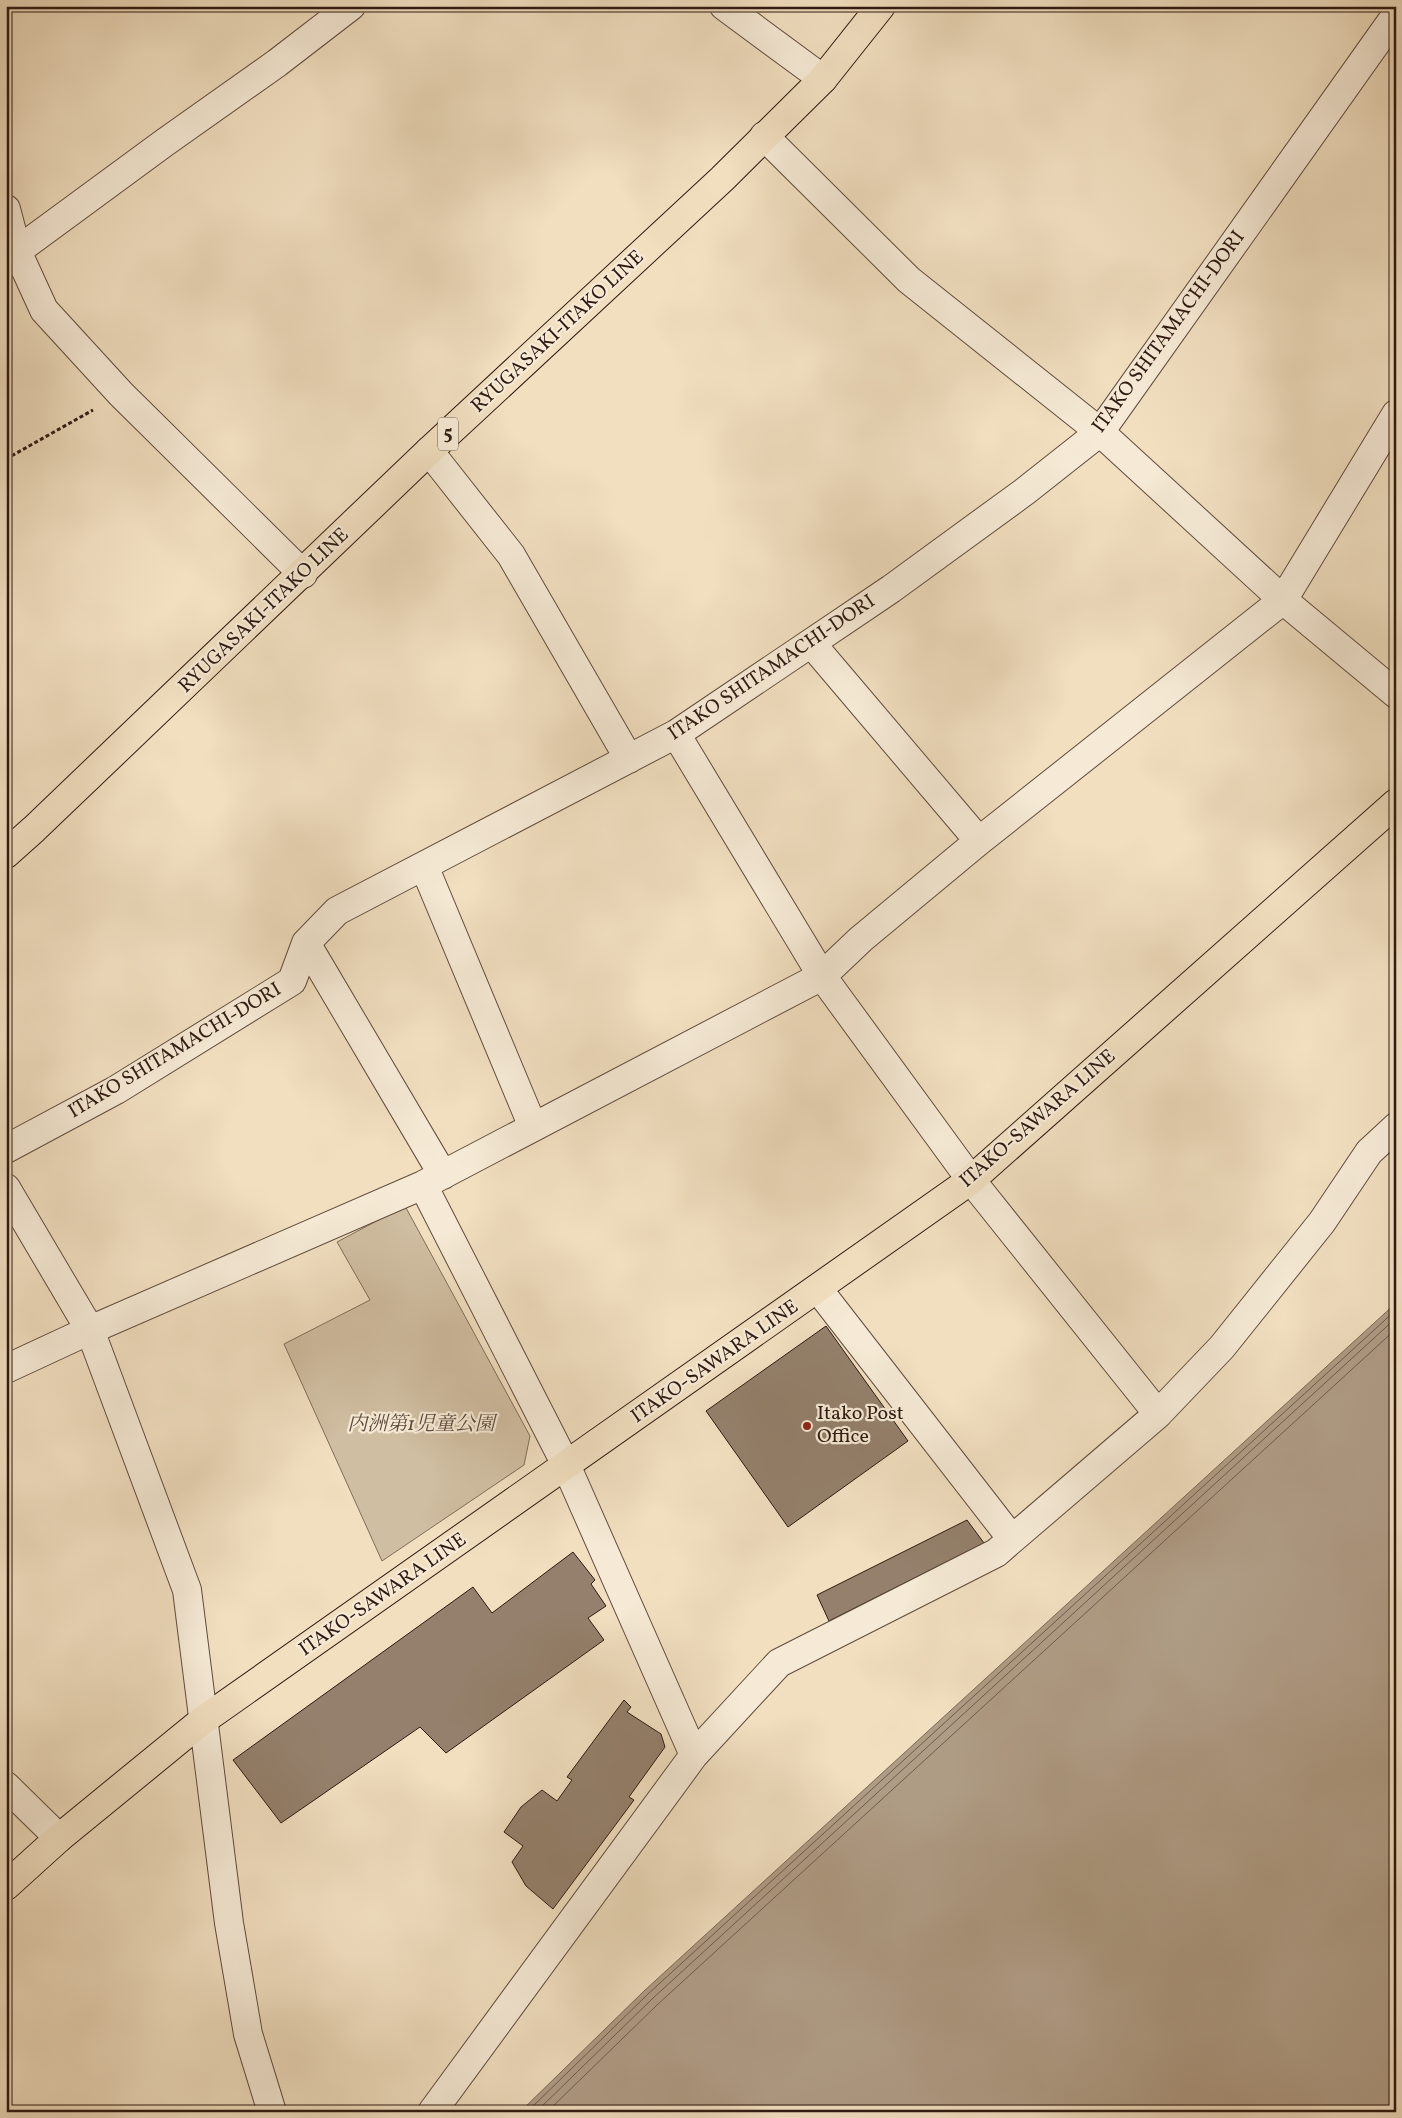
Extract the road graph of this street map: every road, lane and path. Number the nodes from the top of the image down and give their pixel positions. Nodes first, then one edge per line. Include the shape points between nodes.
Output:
1 (351, 6) edge
2 (724, 6) edge
3 (881, 6) edge
4 (1396, 15) edge
5 (822, 79) junction
6 (764, 136) junction
7 (6, 209) edge
8 (12, 252) edge
9 (121, 394) junction
10 (1396, 414) edge
11 (1100, 432) junction
12 (429, 452) junction
13 (6, 459) edge
14 (303, 574) junction
15 (1283, 600) junction
16 (812, 643) junction
17 (1396, 694) edge
18 (676, 734) junction
19 (629, 759) junction
20 (1396, 803) edge
21 (979, 841) junction
22 (6, 854) edge
23 (424, 866) junction
24 (306, 943) junction
25 (822, 976) junction
26 (533, 1127) junction
27 (1396, 1127) edge
28 (6, 1149) edge
29 (433, 1180) junction
30 (970, 1180) junction
31 (6, 1188) edge
32 (818, 1289) junction
33 (90, 1330) junction
34 (6, 1369) edge
35 (1158, 1414) junction
36 (566, 1465) junction
37 (1012, 1539) junction
38 (202, 1721) junction
39 (694, 1755) junction
40 (6, 1786) edge
41 (59, 1838) junction
42 (6, 1886) edge
43 (272, 2112) edge
44 (432, 2112) edge

1 - 8 street via 278,63
2 - 5 street
3 - 5 main road, RYUGASAKI-ITAKO LINE / 5
4 - 11 street, ITAKO SHITAMACHI-DORI
5 - 6 main road, RYUGASAKI-ITAKO LINE / 5
6 - 11 street via 909,280
6 - 12 main road, RYUGASAKI-ITAKO LINE / 5
7 - 8 street
8 - 9 street via 44,310
9 - 13 path
9 - 14 street
10 - 15 street
11 - 15 street
11 - 16 street, ITAKO SHITAMACHI-DORI via 1024,492
12 - 14 main road, RYUGASAKI-ITAKO LINE / 5
12 - 19 street via 510,555
14 - 22 main road, RYUGASAKI-ITAKO LINE / 5
15 - 17 street
15 - 21 street
16 - 18 street, ITAKO SHITAMACHI-DORI
16 - 21 street
18 - 19 street, ITAKO SHITAMACHI-DORI
18 - 25 street
19 - 23 street, ITAKO SHITAMACHI-DORI
20 - 30 main road, ITAKO-SAWARA LINE
21 - 25 street via 861,938
23 - 24 street, ITAKO SHITAMACHI-DORI via 337,912
23 - 26 street
24 - 28 street, ITAKO SHITAMACHI-DORI via 292,981 116,1090
24 - 29 street
25 - 26 street
25 - 30 street
26 - 29 street
27 - 35 street via 1369,1152 1322,1222 1222,1347
29 - 33 street
29 - 36 street
30 - 32 main road, ITAKO-SAWARA LINE
30 - 35 street
31 - 33 street
32 - 36 main road, ITAKO-SAWARA LINE
32 - 37 street
33 - 34 street
33 - 38 street via 187,1590
35 - 37 street
36 - 38 main road, ITAKO-SAWARA LINE
36 - 39 street
37 - 39 street via 996,1553 779,1663
38 - 41 main road, ITAKO-SAWARA LINE
38 - 43 street via 228,1923 248,2034
39 - 44 street
40 - 41 street
41 - 42 main road, ITAKO-SAWARA LINE

